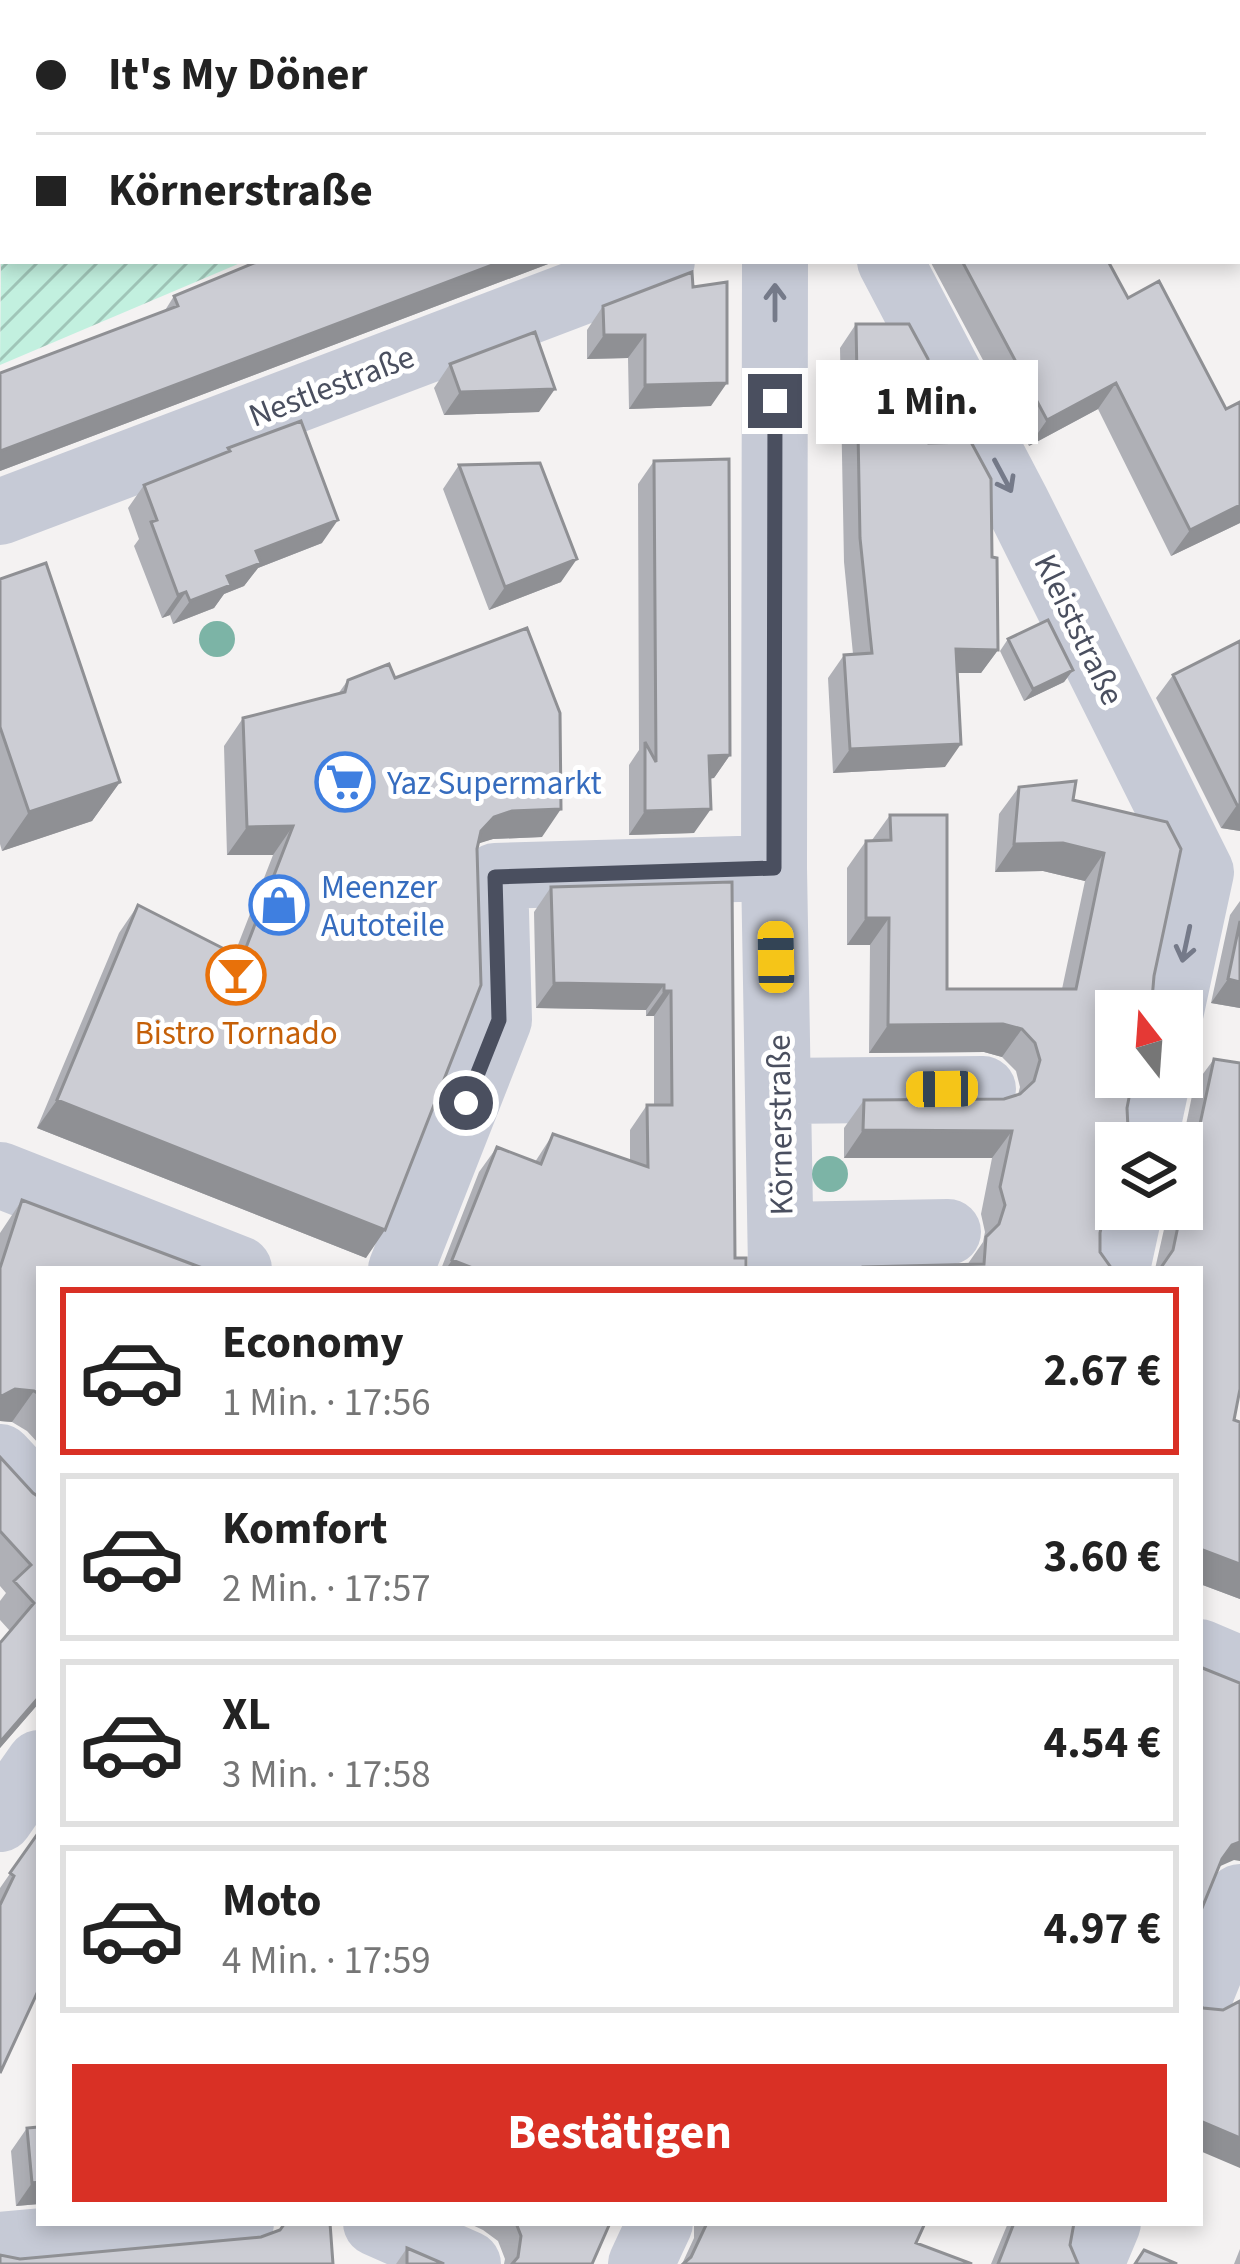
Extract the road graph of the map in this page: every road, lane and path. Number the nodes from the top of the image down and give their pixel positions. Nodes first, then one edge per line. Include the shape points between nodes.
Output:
1 (654, 264) edge
2 (776, 264) edge
3 (892, 264) edge
4 (13, 507) edge
5 (774, 868) junction
6 (1220, 877) edge
7 (1180, 990) edge
8 (983, 1088) dead end
9 (778, 1091) junction
10 (0, 1175) edge
11 (1125, 1230) edge
12 (948, 1232) dead end
13 (781, 1252) edge
14 (231, 1266) edge
15 (402, 1266) edge
16 (1118, 1266) edge
17 (0, 1456) edge
18 (36, 1496) edge
19 (1203, 1653) edge
20 (1240, 1669) edge
21 (36, 1767) edge
22 (0, 1820) edge
23 (1240, 1897) edge
24 (1203, 1989) edge
25 (208, 2226) edge
26 (354, 2226) edge
27 (383, 2226) edge
28 (659, 2226) edge
29 (1107, 2226) edge
30 (0, 2245) edge
31 (356, 2264) edge
32 (468, 2264) edge
33 (641, 2264) edge
34 (1091, 2264) edge

1 - 4 street, Nestlestraße
5 -> 2 street, Körnerstraße
3 -> 6 street, Kleiststraße
5 - 9 street, Körnerstraße
5 - 15 street via 495,877 499,1020
6 -> 7 street, Kleiststraße
8 - 9 street
9 - 13 street, Körnerstraße
10 - 14 street
11 - 16 street
12 - 13 street
17 - 18 street
19 - 20 street
21 - 22 street
23 - 24 street
25 - 30 street
26 - 31 street
27 - 32 street
28 - 33 street
29 - 34 street

